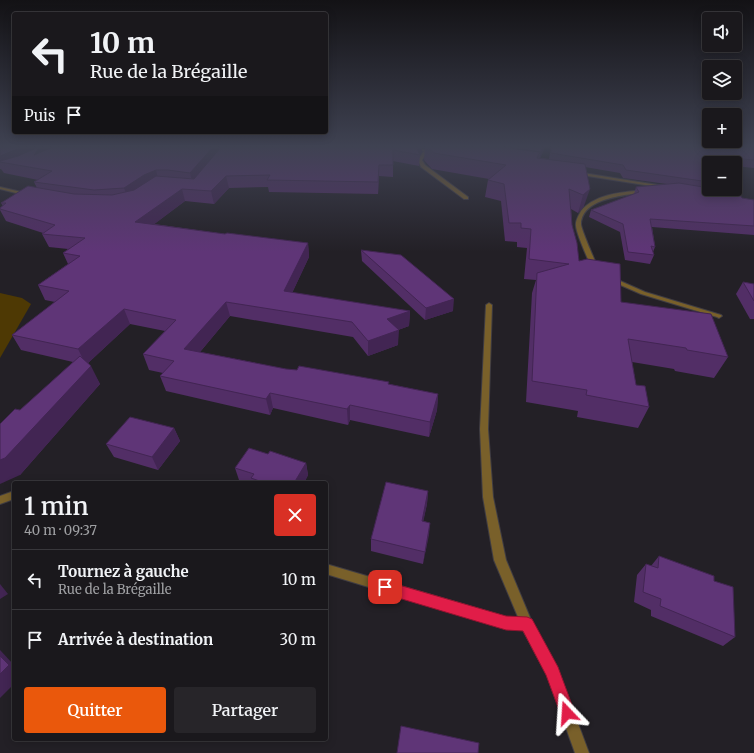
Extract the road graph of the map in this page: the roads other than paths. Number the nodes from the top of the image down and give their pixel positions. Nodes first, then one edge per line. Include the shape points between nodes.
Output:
1 (445, 182) edge
2 (632, 182) edge
3 (0, 188) edge
4 (36, 196) edge
5 (466, 198) dead end
6 (598, 272) edge
7 (605, 276) edge
8 (489, 305) dead end
9 (719, 316) dead end
10 (12, 495) edge
11 (0, 500) edge
12 (328, 570) edge
13 (527, 624) junction
14 (582, 753) edge

1 - 5 street
2 - 6 street via 668,188 621,193 604,198 589,207 579,218 578,225
3 - 4 street
7 - 9 street via 643,293
8 - 13 street via 484,429 488,497 500,560
10 - 11 street
12 - 13 street via 506,623
13 - 14 street via 552,672

